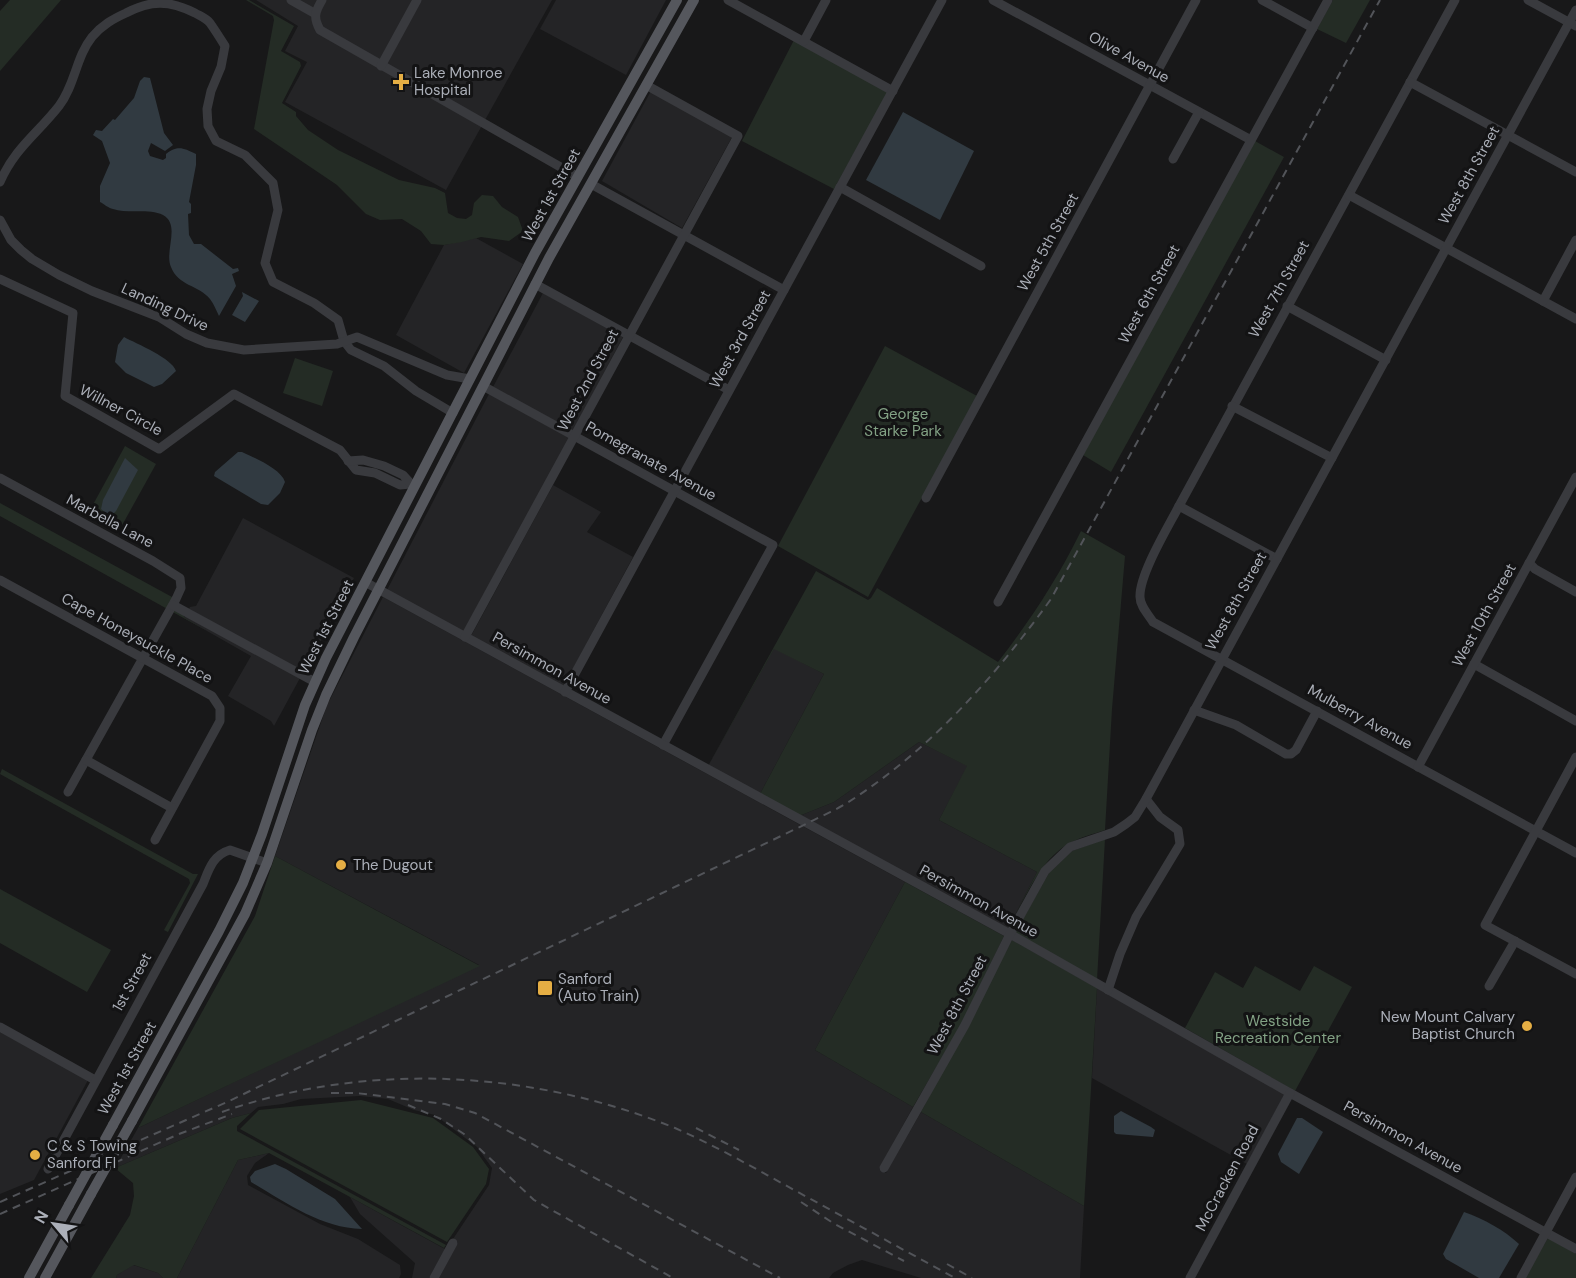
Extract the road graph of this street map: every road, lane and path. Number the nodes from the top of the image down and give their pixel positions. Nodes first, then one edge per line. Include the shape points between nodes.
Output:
1 (291, 0) edge
2 (321, 0) edge
3 (417, 0) edge
4 (677, 0) edge
5 (694, 0) edge
6 (728, 0) edge
7 (826, 0) edge
8 (942, 0) edge
9 (993, 0) edge
10 (1196, 0) edge
11 (1262, 0) edge
12 (1328, 0) edge
13 (1455, 0) edge
14 (1528, 0) edge
15 (1576, 10) edge
16 (314, 13) junction
17 (1573, 24) edge
18 (1313, 28) junction
19 (804, 41) junction
20 (381, 66) junction
21 (1410, 82) junction
22 (646, 85) junction
23 (1150, 85) junction
24 (893, 91) junction
25 (1198, 112) junction
26 (1508, 134) junction
27 (1251, 140) junction
28 (596, 144) junction
29 (1173, 159) dead end
30 (1576, 172) edge
31 (578, 177) junction
32 (0, 182) edge
33 (591, 184) junction
34 (840, 187) junction
35 (1349, 195) junction
36 (0, 220) edge
37 (563, 233) junction
38 (684, 235) junction
39 (1576, 240) edge
40 (1446, 247) junction
41 (981, 266) dead end
42 (0, 279) edge
43 (535, 284) junction
44 (13, 286) junction
45 (784, 290) junction
46 (0, 291) edge
47 (1543, 301) junction
48 (1287, 306) junction
49 (1576, 319) edge
50 (629, 336) junction
51 (344, 341) junction
52 (487, 347) junction
53 (1386, 360) junction
54 (470, 380) junction
55 (483, 386) junction
56 (729, 390) junction
57 (1232, 406) junction
58 (453, 413) junction
59 (575, 436) junction
60 (1332, 458) junction
61 (1576, 477) edge
62 (0, 478) edge
63 (412, 485) junction
64 (675, 490) junction
65 (926, 498) dead end
66 (1179, 506) junction
67 (1277, 559) junction
68 (1529, 563) junction
69 (0, 580) edge
70 (365, 582) junction
71 (378, 590) junction
72 (1576, 592) edge
73 (1140, 597) joint
74 (998, 602) dead end
75 (173, 605) junction
76 (465, 637) junction
77 (143, 659) junction
78 (1222, 659) junction
79 (1474, 664) junction
80 (315, 682) junction
81 (564, 692) junction
82 (1194, 710) junction
83 (1317, 711) junction
84 (1576, 721) edge
85 (663, 745) junction
86 (1576, 757) edge
87 (86, 760) junction
88 (1418, 767) junction
89 (68, 792) dead end
90 (1146, 799) junction
91 (172, 808) junction
92 (1535, 831) junction
93 (155, 840) dead end
94 (1576, 853) edge
95 (254, 858) junction
96 (267, 863) junction
97 (1010, 934) junction
98 (1515, 941) junction
99 (1576, 960) edge
100 (1573, 972) edge
101 (1489, 986) dead end
102 (1108, 990) junction
103 (0, 1027) edge
104 (95, 1080) junction
105 (1290, 1093) junction
106 (884, 1167) dead end
107 (48, 1169) dead end
108 (1576, 1177) edge
109 (1546, 1233) junction
110 (453, 1243) dead end
111 (1576, 1249) edge
112 (29, 1278) edge
113 (45, 1278) edge
114 (434, 1278) edge
115 (1190, 1278) edge
116 (1521, 1278) edge

1 - 16 street
2 - 16 street
3 - 20 street
4 - 28 main road, West 1st Street
5 - 22 main road, West 1st Street
6 - 19 street
7 - 19 street
8 - 24 street, West 3rd Street
9 - 23 street, Olive Avenue
10 - 23 street, West 5th Street
11 - 18 street
12 - 18 street, West 6th Street
13 - 21 street, West 7th Street
14 - 17 street
15 - 17 street, West 8th Street
16 - 20 street via 320,30
17 - 26 street, West 8th Street
18 - 27 street, West 6th Street
19 - 24 street
20 - 31 street
21 - 26 street
21 - 35 street, West 7th Street
22 - 33 main road, West 1st Street
22 - 38 street, West 2nd Street via 738,136
23 - 25 street, Olive Avenue
23 - 65 street, West 5th Street
24 - 34 street, West 3rd Street
25 - 27 street, Olive Avenue
25 - 29 street
26 - 30 street
26 - 40 street, West 8th Street
27 - 74 street, West 6th Street
28 - 31 main road, West 1st Street
28 - 33 main road via 589,172
31 - 37 main road via 579,194
31 - 52 main road, West 1st Street
32 - 51 street via 25,141 68,94 82,53 107,22 138,7 162,2 181,5 209,21 225,46 207,109 208,126 216,141 245,155 273,183 278,210 265,263 273,282 338,320
33 - 37 main road, West 1st Street
33 - 38 street
34 - 41 street
34 - 45 street, West 3rd Street
35 - 40 street
35 - 48 street, West 7th Street
36 - 51 street, Landing Drive via 11,240 32,259 207,343 244,350
37 - 43 main road, West 1st Street
38 - 45 street
38 - 50 street, West 2nd Street
39 - 47 street
40 - 47 street
40 - 53 street, West 8th Street
42 - 44 street, Willner Circle
43 - 50 street
43 - 55 main road, West 1st Street
44 - 46 street
44 - 63 street, Willner Circle via 73,313 65,396 159,449 234,394 340,450 348,461 363,460 384,466 403,475
45 - 56 street, West 3rd Street
47 - 49 street
48 - 53 street
48 - 57 street, West 7th Street
50 - 56 street
50 - 59 street, West 2nd Street
51 - 54 street, Landing Drive via 357,337 447,375
51 - 58 street via 351,350 384,366
52 - 54 main road, West 1st Street
52 - 55 main road via 479,380
53 - 60 street, West 8th Street
54 - 58 main road, West 1st Street
55 - 59 street, Pomegranate Avenue
55 - 71 main road, West 1st Street
56 - 64 street, West 3rd Street
57 - 60 street
57 - 66 street, West 7th Street
58 - 63 main road, West 1st Street
59 - 64 street, Pomegranate Avenue
59 - 76 street, West 2nd Street
60 - 67 street, West 8th Street
61 - 68 street, West 10th Street
62 - 75 street, Marbella Lane via 175,573 181,584
63 - 70 main road, West 1st Street
64 - 81 street, West 3rd Street
64 - 85 street, Pomegranate Avenue via 773,545
66 - 67 street
66 - 73 street, West 7th Street via 1143,578
67 - 78 street, West 8th Street
68 - 72 street
68 - 79 street, West 10th Street
69 - 77 street, Cape Honeysuckle Place
70 - 71 street, Persimmon Avenue
70 - 80 main road, West 1st Street
71 - 76 street, Persimmon Avenue
71 - 96 main road, West 1st Street via 320,708
73 - 78 street, Mulberry Avenue via 1153,622
75 - 77 street, Marbella Lane
75 - 80 street
76 - 81 street, Persimmon Avenue
77 - 87 street, Marbella Lane
77 - 91 street, Cape Honeysuckle Place via 212,696 220,708 220,721
78 - 82 street, West 8th Street
78 - 83 street, Mulberry Avenue
79 - 84 street
79 - 88 street, West 10th Street
80 - 95 main road, West 1st Street
81 - 85 street, Persimmon Avenue
82 - 83 street via 1236,725 1286,754 1296,750
82 - 90 street, West 8th Street
83 - 88 street, Mulberry Avenue
85 - 97 street, Persimmon Avenue
86 - 92 street
87 - 89 street, Marbella Lane
87 - 91 street
88 - 92 street, Mulberry Avenue
90 - 97 street, West 8th Street via 1135,817 1114,832 1081,842 1061,854 1045,871
90 - 102 street via 1160,817 1178,830 1180,844 1136,916
91 - 93 street, Cape Honeysuckle Place
92 - 94 street, Mulberry Avenue
92 - 98 street via 1485,925
95 - 96 street, 1st Street
95 - 104 street, 1st Street via 230,850 217,856
95 - 112 main road, West 1st Street, bridge via 232,907
96 - 113 main road, West 1st Street, bridge via 236,930
97 - 102 street, Persimmon Avenue
97 - 106 street, West 8th Street via 965,1025
98 - 100 street
98 - 101 street
99 - 100 street
102 - 105 street, Persimmon Avenue
103 - 104 street
104 - 107 street, 1st Street
105 - 109 street, Persimmon Avenue
105 - 115 street, McCracken Road
108 - 109 street
109 - 111 street, Persimmon Avenue
109 - 116 street
110 - 114 street

